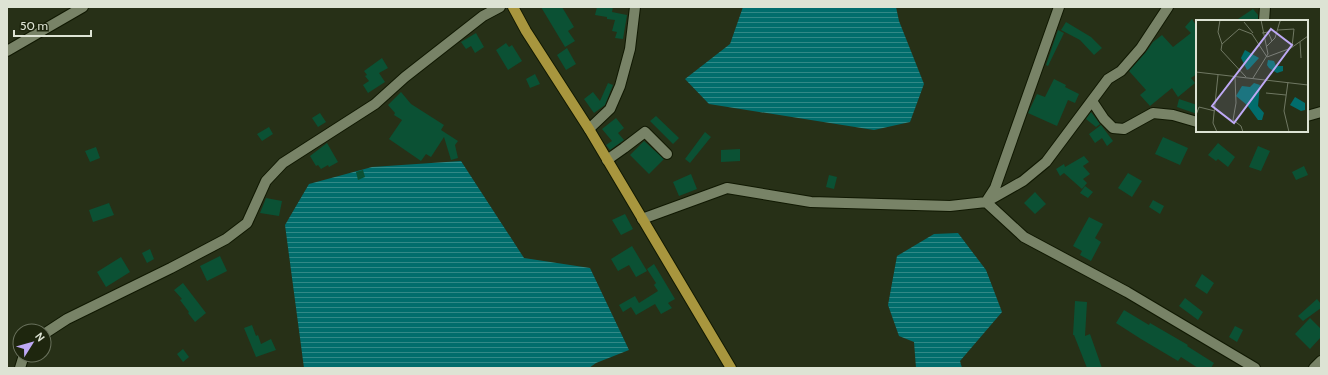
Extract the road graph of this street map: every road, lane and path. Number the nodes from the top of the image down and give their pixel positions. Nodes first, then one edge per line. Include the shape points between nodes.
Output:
1 (83, 7) edge
2 (500, 7) edge
3 (513, 7) edge
4 (635, 7) edge
5 (1059, 7) edge
6 (1168, 7) edge
7 (1265, 7) edge
8 (1264, 20) edge
9 (7, 50) edge
10 (1092, 101) junction
11 (1321, 112) edge
12 (1308, 116) edge
13 (1196, 122) edge
14 (589, 129) junction
15 (667, 154) dead end
16 (607, 160) junction
17 (986, 202) junction
18 (642, 219) junction
19 (52, 329) edge
20 (1321, 361) edge
21 (730, 368) edge
22 (1255, 368) edge
23 (1314, 368) edge

1 - 9 street
2 - 19 street via 483,16 375,104 283,163 266,181 247,223 226,239
3 - 14 main road
4 - 14 street via 630,49 620,86 610,109
5 - 17 street via 995,188
6 - 10 street via 1141,48 1121,71 1108,79
7 - 8 street
10 - 13 street via 1113,128 1124,129 1153,113 1173,115
10 - 17 street via 1046,162 1022,181
11 - 12 street
14 - 16 main road
15 - 16 street via 645,132
16 - 18 main road
17 - 18 street via 950,206 811,202 726,188
17 - 22 street via 1024,237 1127,292
18 - 21 main road
20 - 23 street

